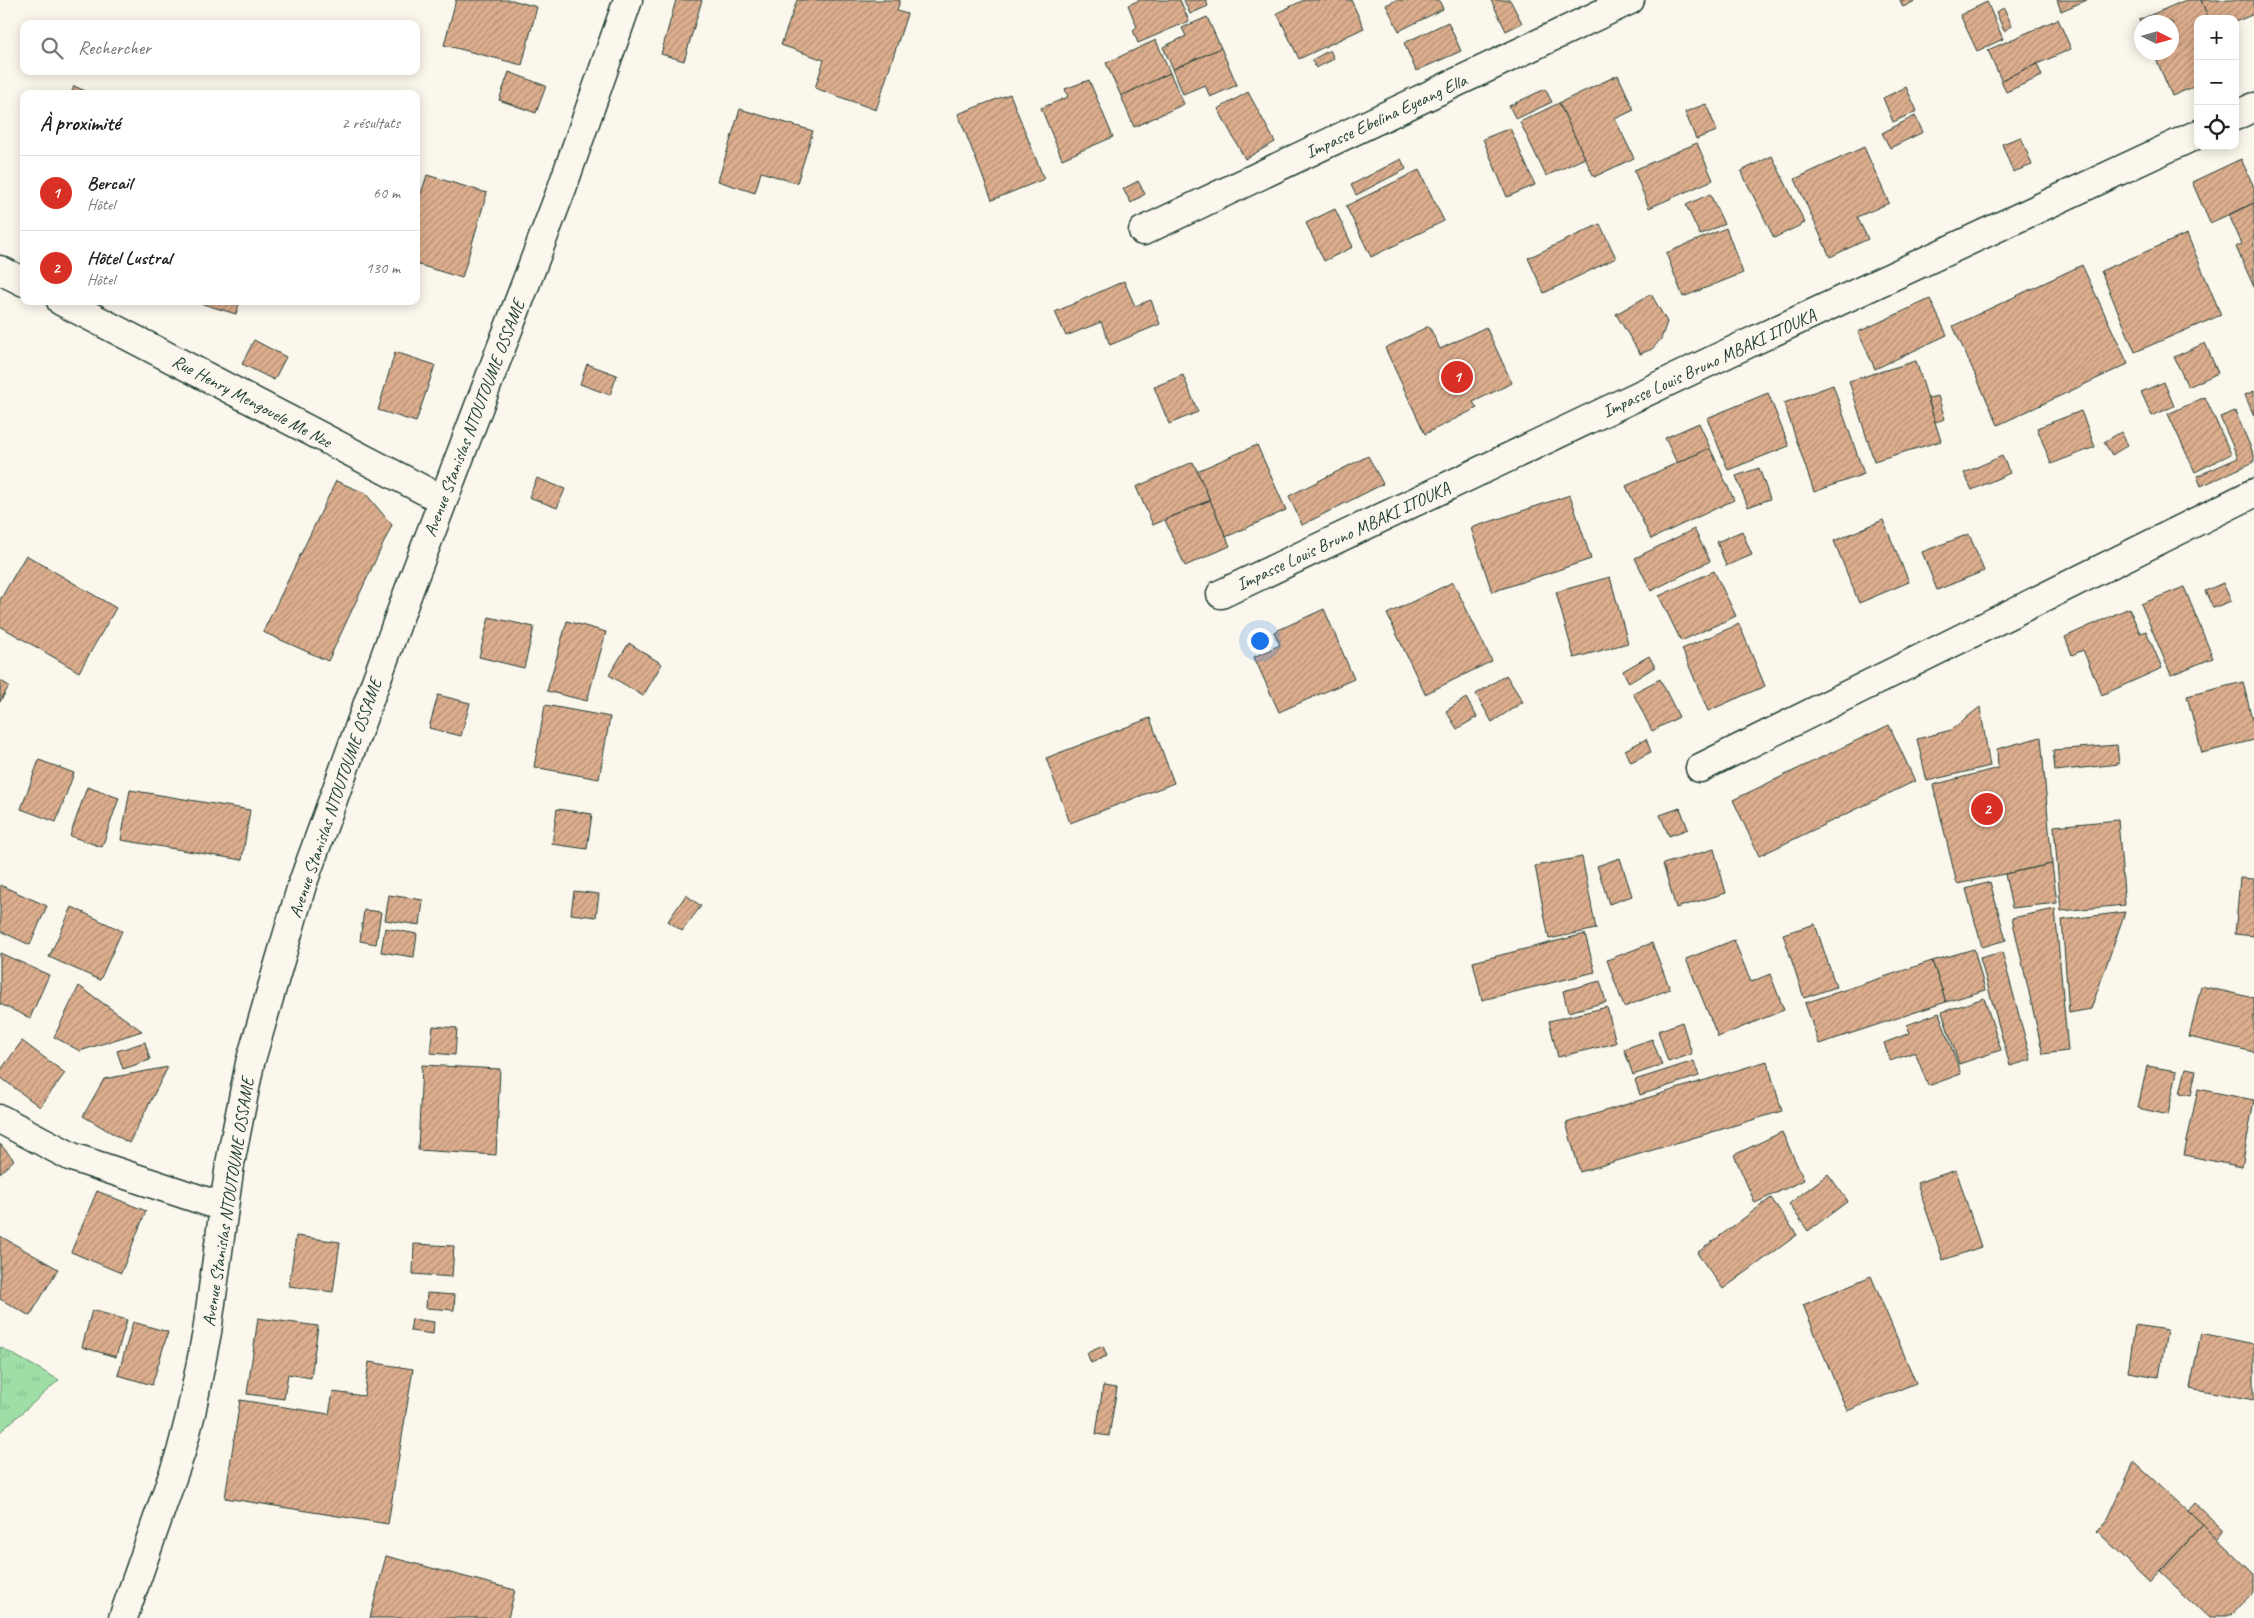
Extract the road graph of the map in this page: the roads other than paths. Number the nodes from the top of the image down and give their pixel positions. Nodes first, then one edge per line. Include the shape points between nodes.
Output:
1 (628, 0) edge
2 (1630, 0) edge
3 (2254, 107) edge
4 (2239, 114) edge
5 (2194, 136) edge
6 (1143, 231) dead end
7 (0, 270) edge
8 (20, 280) edge
9 (69, 305) edge
10 (2254, 493) edge
11 (443, 500) junction
12 (1221, 594) dead end
13 (1700, 768) dead end
14 (0, 1119) edge
15 (223, 1207) junction
16 (123, 1618) edge

1 - 11 street, Avenue Stanislas NTOUTOUME OSSAME via 562,188
2 - 6 street, Impasse Ebelina Eyeang Ella
3 - 4 street
5 - 12 street, Impasse Louis Bruno MBAKI ITOUKA
7 - 8 street
9 - 11 street, Rue Henry Mengouele Me Nze
10 - 13 street
11 - 15 street, Avenue Stanislas NTOUTOUME OSSAME via 302,884 250,1063
14 - 15 street via 72,1157
15 - 16 street, Avenue Stanislas NTOUTOUME OSSAME via 207,1332 191,1413

